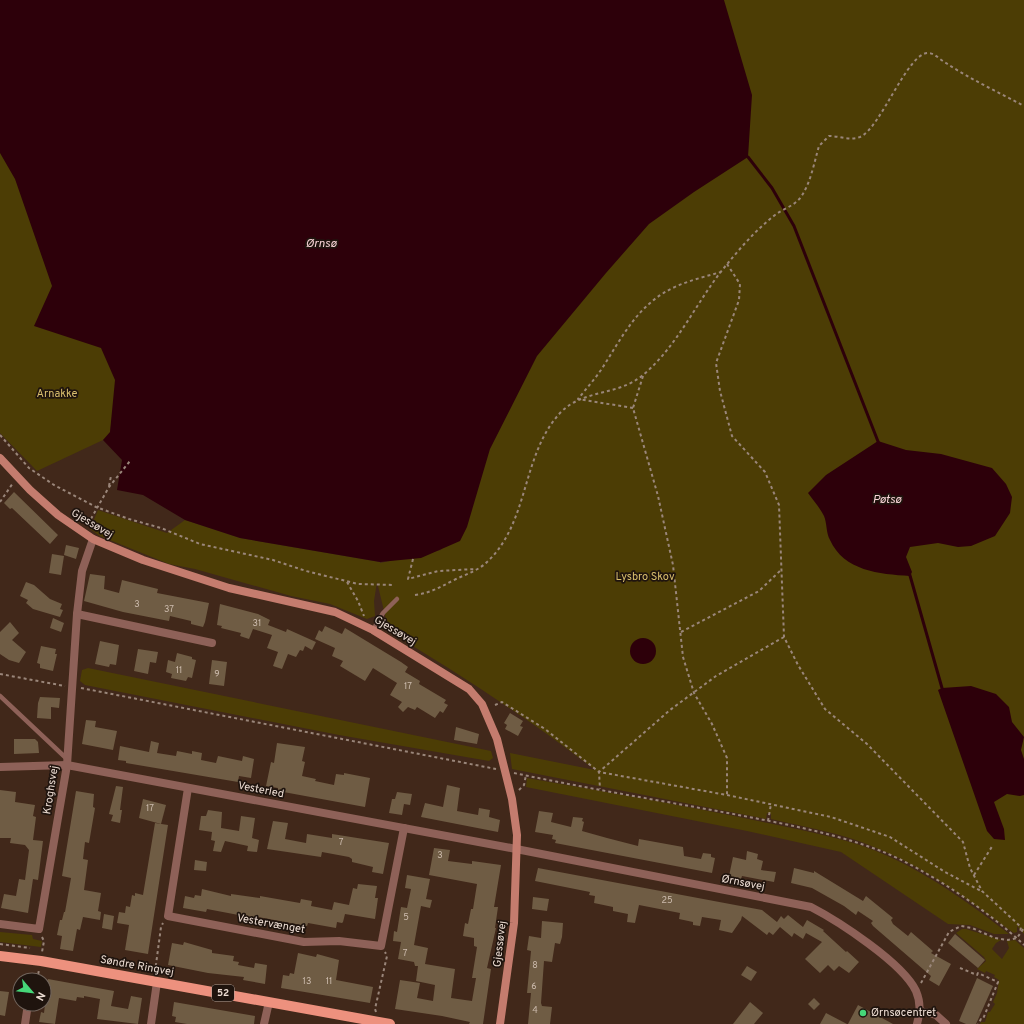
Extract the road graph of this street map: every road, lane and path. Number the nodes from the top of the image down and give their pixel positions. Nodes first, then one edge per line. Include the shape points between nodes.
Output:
1 (1024, 106) edge
2 (727, 264) junction
3 (722, 271) junction
4 (644, 374) junction
5 (578, 399) junction
6 (633, 408) junction
7 (0, 435) edge
8 (0, 458) edge
9 (130, 461) dead end
10 (111, 476) dead end
11 (109, 487) junction
12 (96, 507) junction
13 (84, 534) junction
14 (93, 539) junction
15 (412, 559) dead end
16 (477, 569) junction
17 (782, 569) junction
18 (346, 581) junction
19 (394, 585) dead end
20 (415, 595) dead end
21 (397, 599) dead end
22 (77, 614) junction
23 (362, 624) junction
24 (373, 630) junction
25 (681, 632) junction
26 (784, 637) junction
27 (212, 643) dead end
28 (0, 674) edge
29 (62, 685) dead end
30 (89, 690) dead end
31 (694, 693) junction
32 (0, 696) edge
33 (495, 705) dead end
34 (67, 762) junction
35 (0, 767) edge
36 (488, 768) dead end
37 (599, 772) junction
38 (522, 775) dead end
39 (526, 775) junction
40 (188, 788) junction
41 (600, 789) junction
42 (516, 791) dead end
43 (726, 795) junction
44 (771, 804) junction
45 (768, 821) junction
46 (404, 828) junction
47 (994, 845) dead end
48 (518, 850) junction
49 (974, 875) junction
50 (982, 891) junction
51 (168, 916) junction
52 (0, 924) edge
53 (1024, 928) edge
54 (1020, 933) junction
55 (1017, 938) junction
56 (1024, 945) edge
57 (381, 946) junction
58 (0, 956) edge
59 (960, 968) dead end
60 (157, 982) junction
61 (916, 990) junction
62 (269, 1002) junction
63 (921, 1011) junction
64 (27, 1012) edge
65 (378, 1023) edge
66 (25, 1024) edge
67 (151, 1024) edge
68 (264, 1024) edge
69 (390, 1024) edge
70 (500, 1024) edge
71 (917, 1024) edge
72 (946, 1024) edge
73 (978, 1024) edge

1 - 2 path via 928,53 920,56 866,134 855,138 829,136 822,141 806,188 794,204 779,212 754,234
2 - 3 path
2 - 17 path via 740,284 739,300 716,362 720,391 732,436 764,472 779,505
3 - 4 path via 666,351
3 - 5 path via 678,285 640,311 601,370
4 - 5 path via 626,386
4 - 6 path
5 - 6 path
5 - 16 path via 562,411 546,430 510,533 498,550
6 - 25 path via 660,504 673,565
7 - 12 path via 29,468 54,485
8 - 13 street, Gjessøvej via 30,490
9 - 11 path
10 - 11 path
11 - 12 path
12 - 13 path
12 - 18 path via 161,528 200,544 273,560
13 - 14 street, Gjessøvej
14 - 22 street, Kroghsvej via 82,571
14 - 23 street, Gjessøvej via 198,579 242,592 329,609
15 - 16 path via 408,579 438,571
16 - 20 path via 430,593
17 - 25 path via 759,591
17 - 26 path
18 - 19 path
18 - 23 path via 362,611
21 - 24 lane via 383,613
22 - 27 street
22 - 34 street, Kroghsvej
23 - 24 street, Gjessøvej
24 - 48 street, Gjessøvej via 468,689 482,704 497,739 507,778 516,822
25 - 31 path via 683,657
26 - 31 path via 716,676
26 - 49 path via 824,708 867,744 963,842
28 - 29 path
30 - 36 path
31 - 37 path via 670,710
31 - 43 path via 712,724 727,758
32 - 34 lane
33 - 37 path via 502,702 545,729
34 - 35 street, Vesterled
34 - 40 street, Vesterled
34 - 52 street, Kroghsvej via 38,929
37 - 41 path
37 - 43 path
38 - 39 path
39 - 41 path
39 - 42 path via 523,786
40 - 46 street, Vesterled
40 - 51 street
41 - 45 path
43 - 44 path
44 - 45 path
44 - 50 path via 831,817 890,838 945,872
45 - 55 path via 841,837 882,852 963,897
46 - 48 street, Vesterled
46 - 57 street
47 - 49 path
48 - 61 street, Ørnsøvej via 811,907 834,919 879,952 906,976
48 - 70 street, Gjessøvej via 514,922
49 - 50 path
50 - 54 path via 1021,927
51 - 57 street, Vestervænget via 304,942 339,941
51 - 60 path via 161,927 155,970
53 - 54 path
54 - 55 path
55 - 56 path
55 - 61 path via 995,938 961,926 949,932
57 - 65 path via 387,956 375,1009
58 - 60 main road, Søndre Ringvej / 52
59 - 73 path via 998,982 983,1020 981,1019
60 - 62 main road, Søndre Ringvej / 52
60 - 67 street
61 - 63 street, Ørnsøvej
62 - 65 main road, Søndre Ringvej / 52
62 - 68 street
63 - 71 street
63 - 72 street via 936,1015
64 - 66 street
65 - 69 main road, Søndre Ringvej / 52

